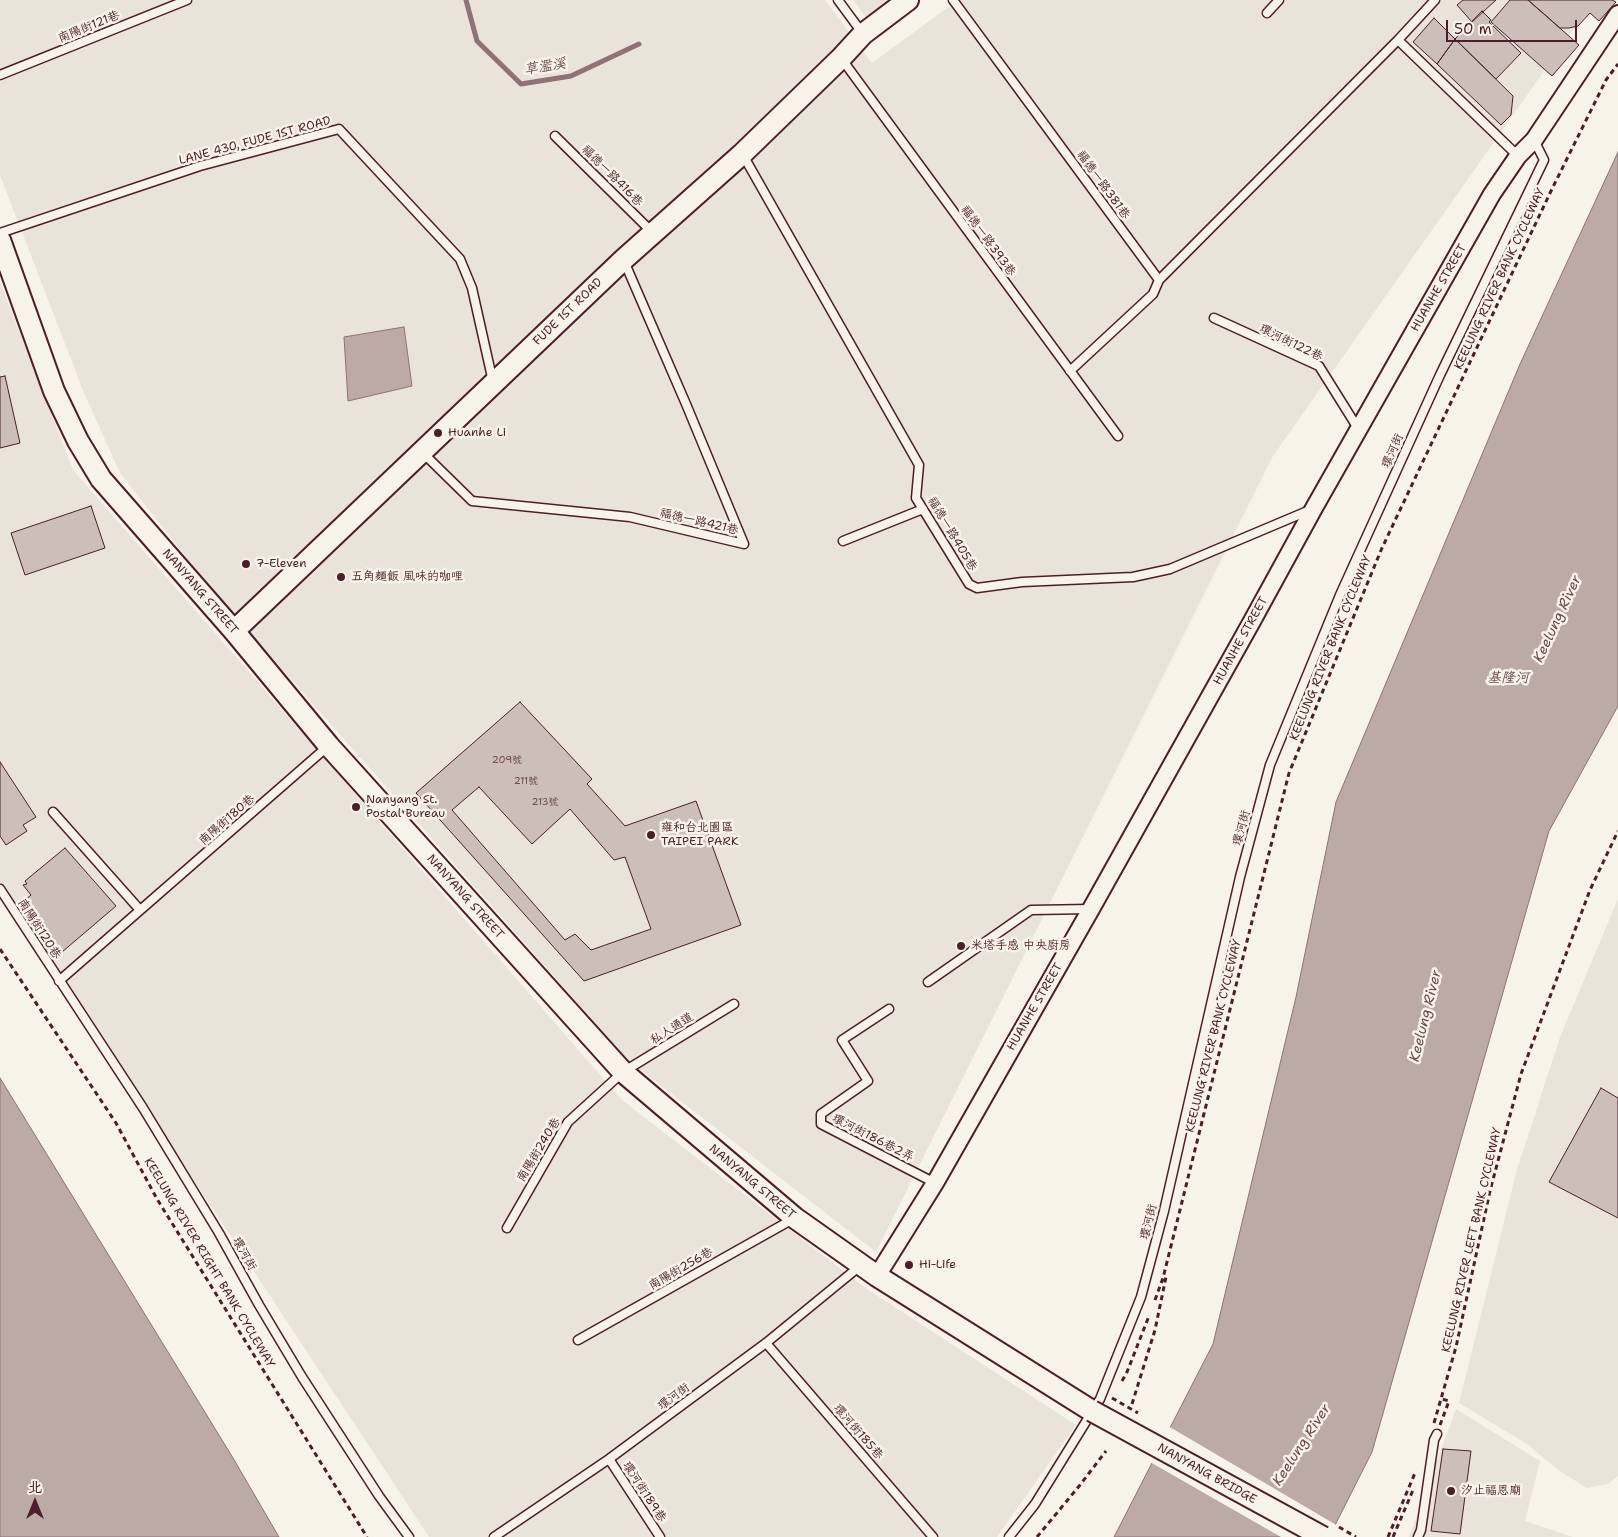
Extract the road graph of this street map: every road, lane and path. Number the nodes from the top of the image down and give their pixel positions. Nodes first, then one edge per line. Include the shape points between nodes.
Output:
1 (187, 0) edge
2 (838, 0) edge
3 (908, 0) edge
4 (953, 0) edge
5 (1279, 0) edge
6 (1435, 0) edge
7 (1267, 13) dead end
8 (1618, 14) edge
9 (863, 34) junction
10 (1398, 40) junction
11 (841, 58) junction
12 (1618, 64) edge
13 (0, 75) edge
14 (555, 136) dead end
15 (1534, 140) junction
16 (742, 154) junction
17 (1518, 156) junction
18 (653, 233) junction
19 (0, 234) edge
20 (0, 240) edge
21 (624, 259) junction
22 (1159, 280) junction
23 (1214, 318) dead end
24 (1070, 371) junction
25 (493, 384) junction
26 (1358, 430) junction
27 (1118, 436) dead end
28 (421, 451) junction
29 (1314, 508) junction
30 (923, 509) junction
31 (844, 541) dead end
32 (234, 631) junction
33 (329, 746) junction
34 (53, 812) dead end
35 (1618, 831) edge
36 (0, 889) edge
37 (1091, 909) junction
38 (140, 910) junction
39 (0, 949) edge
40 (59, 981) junction
41 (928, 982) dead end
42 (734, 1004) dead end
43 (889, 1009) dead end
44 (623, 1072) junction
45 (935, 1183) junction
46 (795, 1218) junction
47 (507, 1228) dead end
48 (861, 1265) junction
49 (878, 1276) junction
50 (578, 1340) dead end
51 (766, 1343) junction
52 (1442, 1399) junction
53 (1132, 1404) dead end
54 (1092, 1411) junction
55 (1433, 1425) dead end
56 (1437, 1434) joint
57 (1106, 1451) dead end
58 (609, 1459) junction
59 (1418, 1468) dead end
60 (1416, 1483) dead end
61 (367, 1537) edge
62 (410, 1537) edge
63 (494, 1537) edge
64 (660, 1537) edge
65 (933, 1537) edge
66 (1009, 1537) edge
67 (1037, 1537) edge
68 (1323, 1537) edge
69 (1388, 1537) edge
70 (1393, 1537) edge
71 (1418, 1537) edge

1 - 13 lane, 南陽街121巷
2 - 9 lane
3 - 9 street, FUDE 1ST ROAD
4 - 22 lane, 福德一路381巷
5 - 7 lane
6 - 10 lane
8 - 15 street, HUANHE STREET
9 - 11 street, FUDE 1ST ROAD
10 - 17 lane
10 - 22 lane
11 - 16 street, FUDE 1ST ROAD
11 - 24 lane, 福德一路393巷
12 - 53 path, KEELUNG RIVER BANK CYCLEWAY via 1606,80 1551,191 1382,548 1289,773 1163,1276 1166,1277 1155,1330
14 - 18 lane, 福德一路416巷
15 - 17 street, HUANHE STREET
15 - 54 lane, 環河街 via 1544,160 1364,542 1270,765 1240,876 1166,1202 1141,1297
16 - 18 street, FUDE 1ST ROAD
16 - 30 lane, 福德一路405巷 via 919,465 916,498
17 - 26 street, HUANHE STREET via 1488,202
18 - 21 street, FUDE 1ST ROAD
19 - 25 lane, LANE 430, FUDE 1ST ROAD via 200,166 339,129 460,259 472,288
20 - 32 street, NANYANG STREET via 54,391 78,441 101,479
21 - 25 street, FUDE 1ST ROAD
21 - 28 lane, 福德一路421巷 via 744,544 630,517 472,501
22 - 24 lane via 1153,294
23 - 26 lane, 環河街122巷 via 1319,366
24 - 27 lane, 福德一路393巷
25 - 28 street, FUDE 1ST ROAD
26 - 29 street, HUANHE STREET
28 - 32 street, FUDE 1ST ROAD
29 - 30 lane, 福德一路405巷 via 1170,569 1133,577 1022,582 977,588 969,584
29 - 37 street, HUANHE STREET
30 - 31 lane
32 - 33 street, NANYANG STREET
33 - 38 lane, 南陽街180巷
33 - 44 street, NANYANG STREET
34 - 38 lane
35 - 52 path, KEELUNG RIVER LEFT BANK CYCLEWAY via 1590,890 1521,1074
36 - 40 lane, 南陽街120巷
37 - 41 lane via 1031,910
37 - 45 street, HUANHE STREET
38 - 40 lane, 南陽街180巷
39 - 61 path, KEELUNG RIVER RIGHT BANK CYCLEWAY via 116,1123 157,1199
40 - 62 lane, 環河街 via 143,1108 308,1385 379,1496
42 - 44 lane, 私人通道
43 - 45 lane, 環河街186巷2弄 via 842,1040 868,1080 821,1114 821,1124
44 - 46 street, NANYANG STREET
44 - 47 lane, 南陽街240巷 via 568,1122
45 - 49 street, HUANHE STREET
46 - 48 street, NANYANG STREET
46 - 50 lane, 南陽街256巷
48 - 49 street, NANYANG STREET
48 - 51 lane, 環河街
49 - 54 street, NANYANG STREET
51 - 58 lane, 環河街
51 - 65 lane, 環河街185巷
52 - 55 path, KEELUNG RIVER LEFT BANK CYCLEWAY
52 - 56 path via 1448,1401
54 - 66 lane, 環河街 via 1035,1504
54 - 68 street, NANYANG BRIDGE, bridge
56 - 71 lane
57 - 67 path
58 - 63 lane, 環河街
58 - 64 lane, 環河街189巷
59 - 69 path
60 - 70 path

